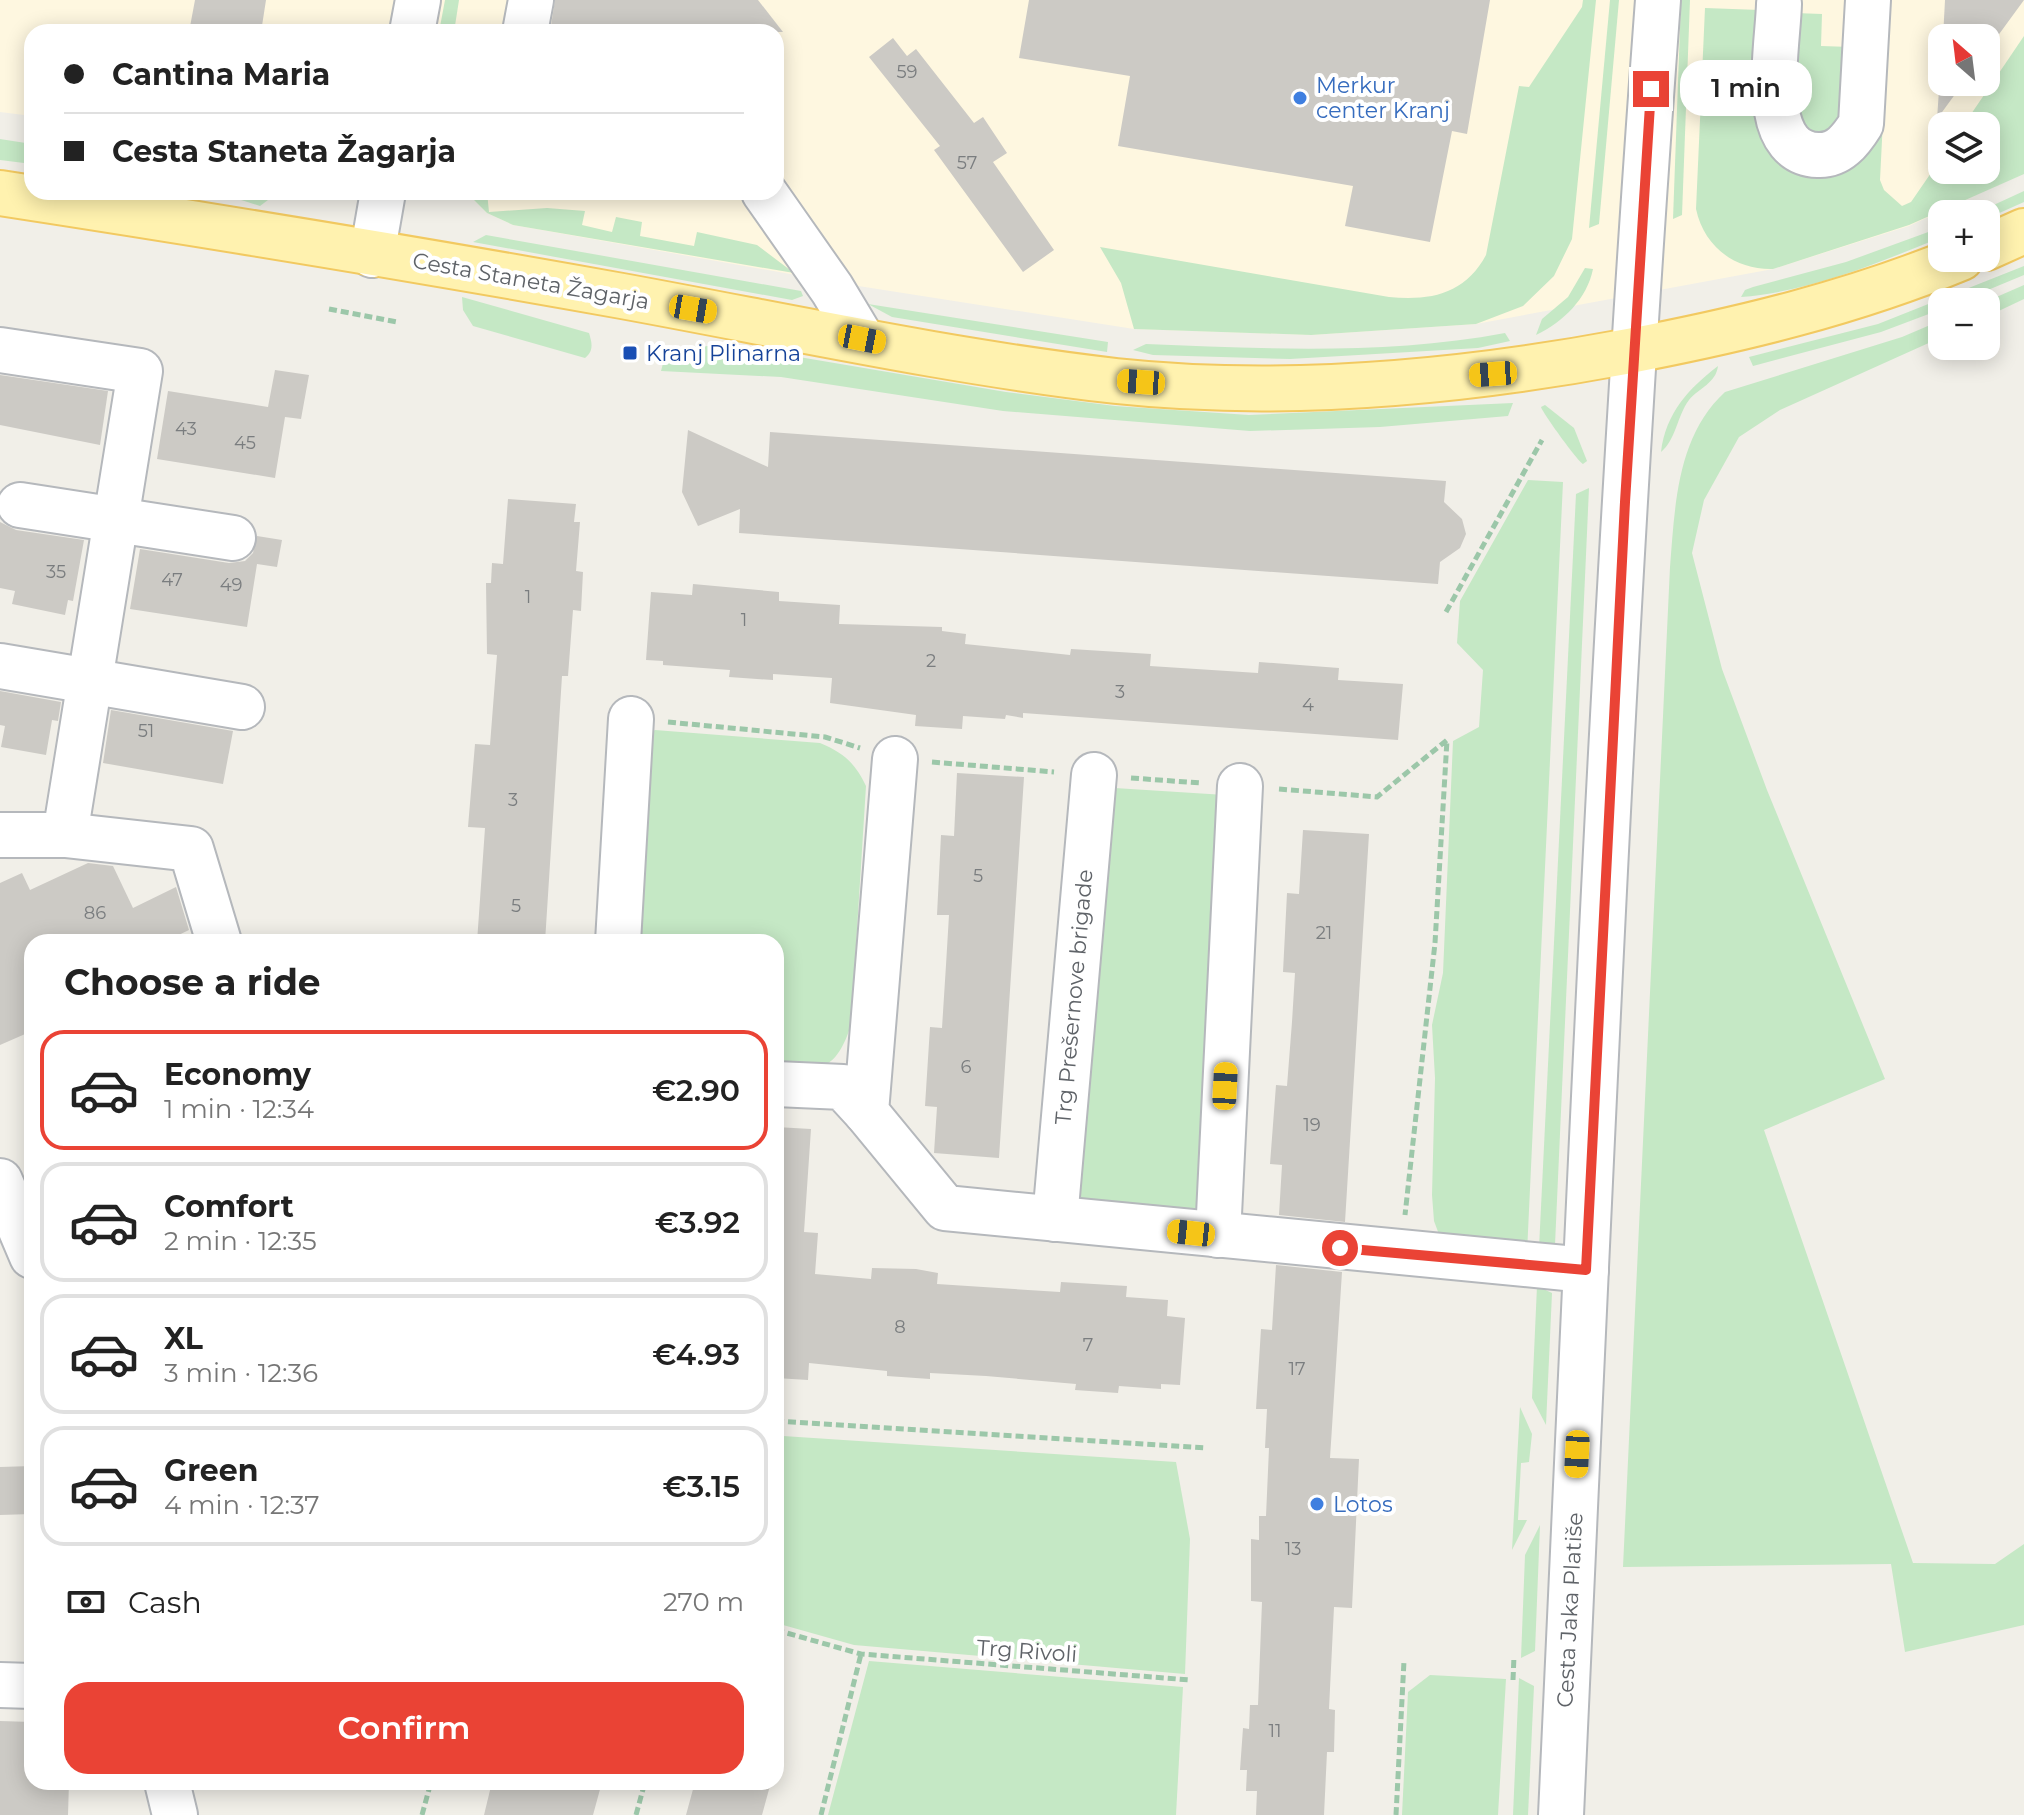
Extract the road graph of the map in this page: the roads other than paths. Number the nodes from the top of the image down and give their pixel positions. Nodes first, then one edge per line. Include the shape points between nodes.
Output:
1 (418, 0) edge
2 (531, 0) edge
3 (1658, 0) edge
4 (1868, 0) edge
5 (1779, 4) dead end
6 (414, 24) edge
7 (526, 24) edge
8 (0, 193) edge
9 (24, 197) edge
10 (42, 200) edge
11 (382, 200) edge
12 (770, 200) edge
13 (2024, 231) edge
14 (2000, 242) edge
15 (372, 255) junction
16 (1928, 270) edge
17 (862, 339) junction
18 (0, 350) edge
19 (1634, 350) junction
20 (20, 505) dead end
21 (116, 520) junction
22 (233, 538) dead end
23 (0, 666) edge
24 (91, 682) junction
25 (242, 707) dead end
26 (631, 719) road end
27 (895, 759) road end
28 (1094, 775) road end
29 (1240, 786) road end
30 (0, 835) edge
31 (65, 835) junction
32 (217, 934) edge
33 (618, 934) edge
34 (784, 1084) edge
35 (866, 1112) junction
36 (0, 1181) edge
37 (1055, 1219) junction
38 (1218, 1235) junction
39 (24, 1237) edge
40 (1586, 1270) junction
41 (0, 1685) edge
42 (24, 1686) edge
43 (169, 1790) edge
44 (175, 1815) edge
45 (1561, 1815) edge

1 - 6 street
2 - 7 street
3 - 19 street
4 - 5 street via 1861,124 1837,152 1820,156 1801,152 1782,133 1775,113
8 - 9 main road, Cesta Staneta Žagarja
10 - 15 main road, Cesta Staneta Žagarja
11 - 15 street
12 - 17 street
13 - 14 main road
15 - 17 main road, Cesta Staneta Žagarja
16 - 19 main road, Cesta Staneta Žagarja via 1850,300 1733,332
17 - 19 main road, Cesta Staneta Žagarja via 1044,371 1213,388 1323,388 1521,371
18 - 21 street via 140,371
19 - 40 street, Cesta Jaka Platiše
20 - 21 street
21 - 22 street
21 - 24 street
23 - 24 street
24 - 25 street
24 - 31 street
26 - 33 street
27 - 35 street
28 - 37 street, Trg Prešernove brigade
29 - 38 street
30 - 31 street
31 - 32 street via 191,849
34 - 35 street via 843,1087
35 - 37 street via 945,1208
36 - 39 street
37 - 38 street
38 - 40 street
40 - 45 street, Cesta Jaka Platiše
41 - 42 street
43 - 44 street

